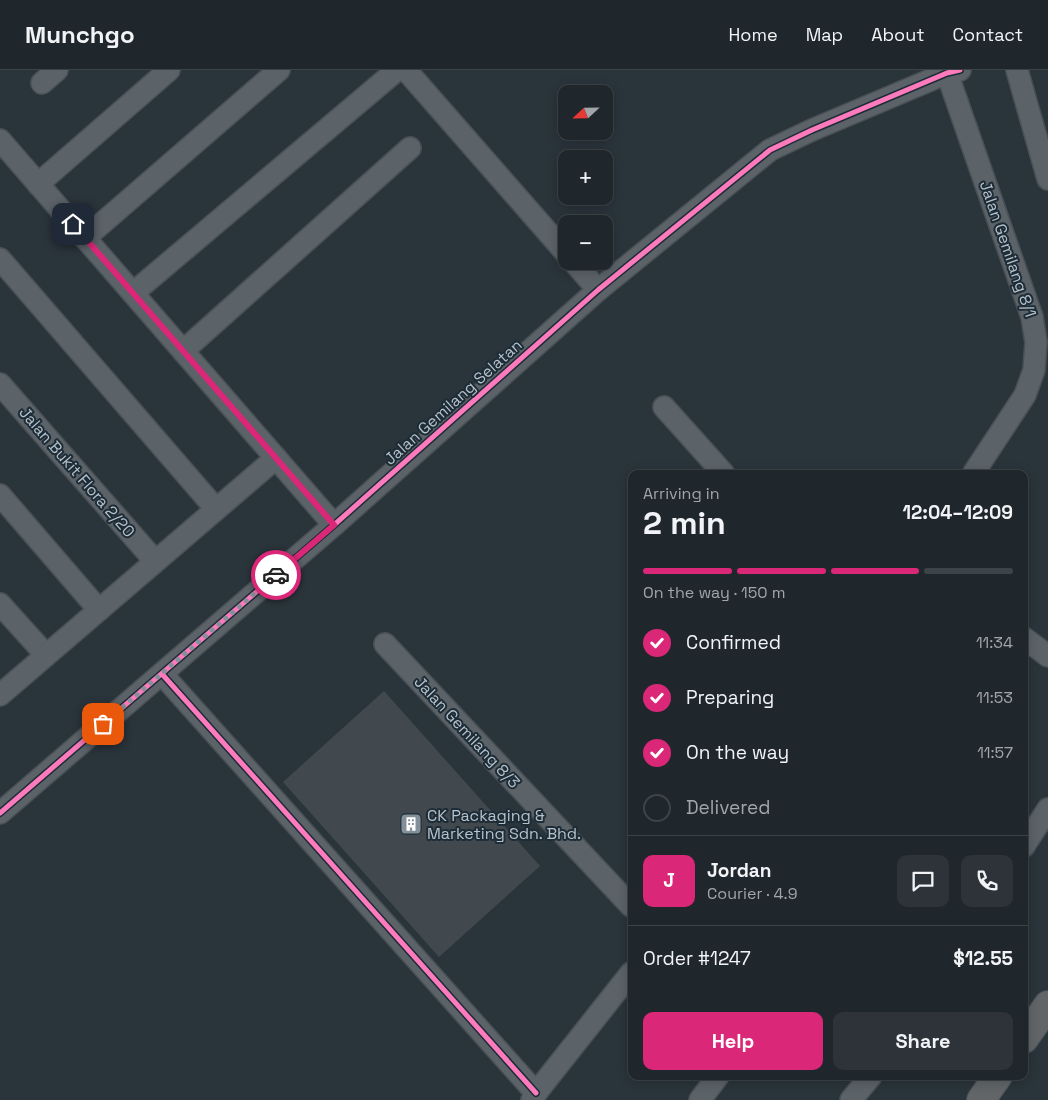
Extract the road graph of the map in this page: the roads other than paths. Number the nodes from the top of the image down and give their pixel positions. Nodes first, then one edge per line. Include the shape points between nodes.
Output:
1 (169, 70) edge
2 (279, 70) edge
3 (397, 70) edge
4 (406, 70) edge
5 (1017, 70) edge
6 (954, 72) edge
7 (0, 140) edge
8 (410, 148) dead end
9 (1048, 179) edge
10 (38, 184) junction
11 (85, 238) junction
12 (558, 244) edge
13 (0, 258) edge
14 (581, 270) edge
15 (598, 290) junction
16 (133, 293) junction
17 (183, 351) junction
18 (0, 384) edge
19 (664, 406) dead end
20 (276, 458) junction
21 (720, 470) edge
22 (976, 470) edge
23 (0, 495) edge
24 (216, 510) junction
25 (334, 525) junction
26 (155, 561) junction
27 (0, 604) edge
28 (99, 610) junction
29 (1028, 643) edge
30 (385, 644) dead end
31 (46, 655) junction
32 (1048, 656) edge
33 (162, 674) junction
34 (0, 695) edge
35 (1048, 809) edge
36 (0, 812) edge
37 (1028, 840) edge
38 (628, 903) edge
39 (628, 977) edge
40 (1048, 1005) edge
41 (1028, 1034) edge
42 (715, 1080) edge
43 (868, 1080) edge
44 (995, 1080) edge
45 (534, 1097) edge
46 (700, 1100) edge
47 (852, 1100) edge
48 (981, 1100) edge

1 - 10 street
2 - 11 street
3 - 16 street
4 - 12 street
5 - 9 street
6 - 15 street, Jalan Gemilang Selatan via 770,150
6 - 22 street, Jalan Gemilang 8/1 via 1032,317 1036,342 1034,370 1025,395
7 - 10 street
8 - 17 street
10 - 11 street
11 - 16 street
13 - 24 street
14 - 15 street
15 - 25 street, Jalan Gemilang Selatan
16 - 17 street
17 - 20 street
18 - 26 street, Jalan Bukit Flora 2/20
19 - 21 street
20 - 24 street
20 - 25 street
23 - 28 street
24 - 26 street
25 - 33 street, Jalan Gemilang Selatan
26 - 28 street
27 - 31 street
28 - 31 street
29 - 32 street
30 - 38 street, Jalan Gemilang 8/3
31 - 34 street
33 - 36 street, Jalan Gemilang Selatan
33 - 45 street
35 - 37 street
39 - 45 street
40 - 41 highway
42 - 46 street
43 - 47 street
44 - 48 highway

